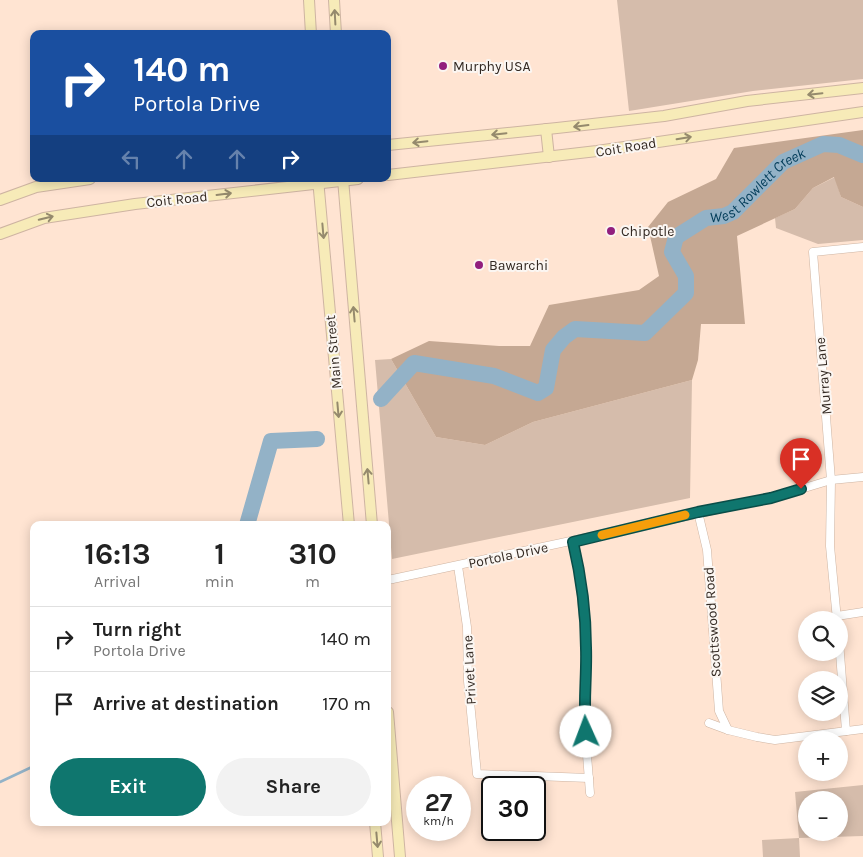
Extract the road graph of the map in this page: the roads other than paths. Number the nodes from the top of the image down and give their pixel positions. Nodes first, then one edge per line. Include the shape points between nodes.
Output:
1 (309, 0) edge
2 (334, 0) edge
3 (311, 30) edge
4 (336, 30) edge
5 (863, 88) edge
6 (863, 112) edge
7 (546, 129) junction
8 (391, 145) edge
9 (549, 157) junction
10 (391, 175) edge
11 (70, 182) edge
12 (310, 182) edge
13 (318, 182) edge
14 (343, 182) edge
15 (0, 200) edge
16 (0, 234) edge
17 (863, 247) edge
18 (863, 477) edge
19 (831, 480) junction
20 (698, 512) junction
21 (349, 521) edge
22 (372, 521) edge
23 (573, 542) junction
24 (458, 566) junction
25 (391, 579) edge
26 (836, 611) edge
27 (863, 612) edge
28 (848, 615) edge
29 (841, 661) edge
30 (709, 723) dead end
31 (728, 730) junction
32 (863, 730) edge
33 (846, 731) joint
34 (798, 737) edge
35 (391, 748) edge
36 (589, 778) junction
37 (590, 793) dead end
38 (375, 826) edge
39 (378, 857) edge
40 (400, 857) edge

1 - 3 main road
4 -> 2 main road
5 -> 7 main road, Coit Road
9 -> 6 main road, Coit Road
7 -> 8 main road, Coit Road
7 - 9 main road
9 - 10 main road, Coit Road
11 - 15 main road via 36,187
16 -> 12 main road, Coit Road via 44,218
13 -> 21 main road, Main Street
22 -> 14 main road, Main Street
17 - 19 street, Murray Lane via 813,252
18 - 19 street, Portola Drive
19 - 20 street, Portola Drive via 771,498
19 - 26 street, Murray Lane via 830,546
20 - 23 street, Portola Drive
20 - 31 street, Scottswood Road via 707,550 719,711
23 - 24 street, Portola Drive
23 - 36 street via 579,569 586,647 584,717
24 - 25 street, Portola Drive
24 - 36 street, Privet Lane via 467,627 468,681 477,774
27 - 28 street
29 - 33 street
30 - 31 street
31 - 34 street via 775,740
32 - 33 street
35 - 40 main road
36 - 37 street
38 -> 39 main road

